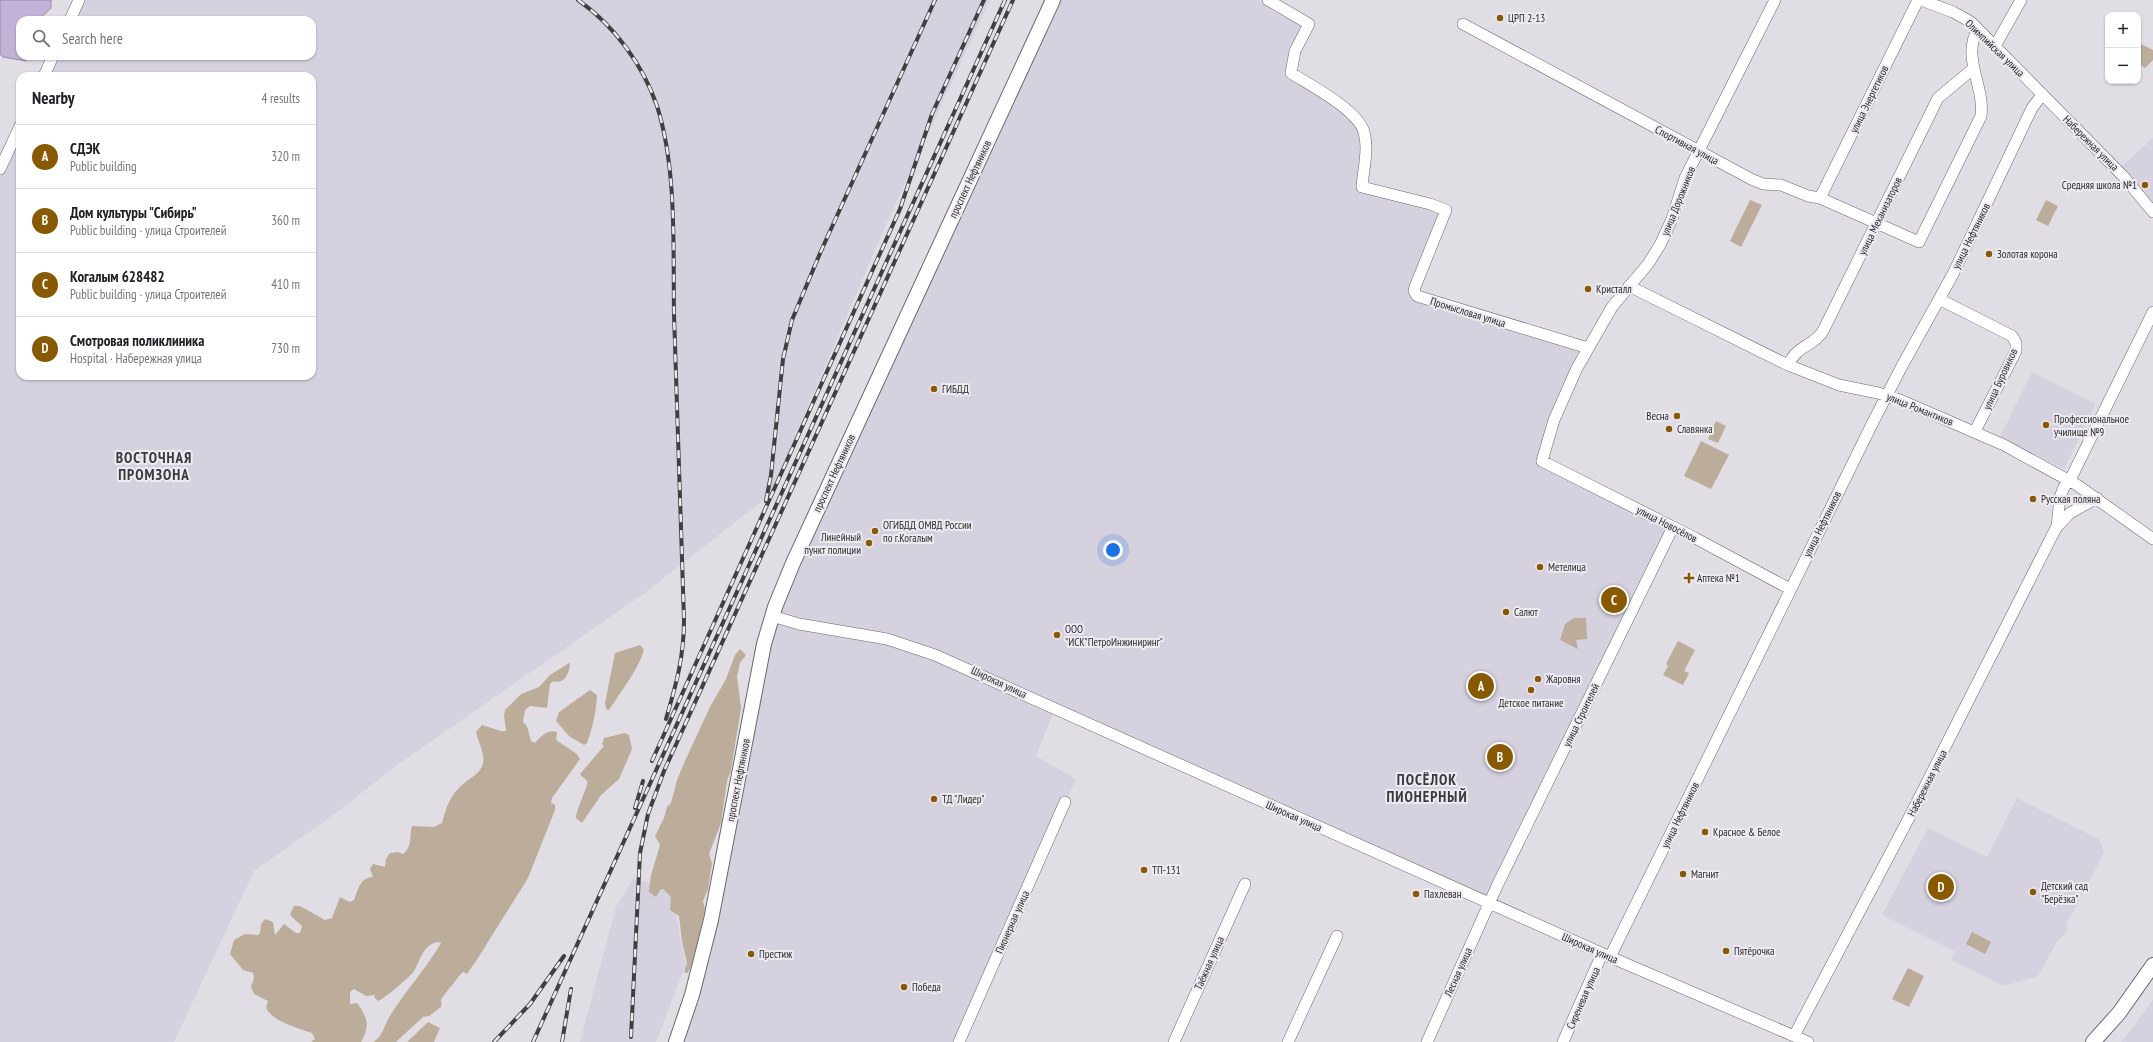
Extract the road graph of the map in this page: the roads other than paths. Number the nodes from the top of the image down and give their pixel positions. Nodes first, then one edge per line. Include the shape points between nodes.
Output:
1 (79, 0) edge
2 (1053, 0) edge
3 (1268, 0) edge
4 (1775, 0) edge
5 (1920, 0) edge
6 (2022, 0) edge
7 (72, 16) edge
8 (1463, 24) dead end
9 (1978, 29) junction
10 (1995, 46) junction
11 (51, 60) edge
12 (1974, 68) junction
13 (46, 72) edge
14 (2042, 95) junction
15 (16, 135) edge
16 (1698, 152) junction
17 (0, 169) edge
18 (1820, 198) junction
19 (2153, 212) edge
20 (1877, 222) junction
21 (1629, 286) junction
22 (1939, 300) junction
23 (2153, 312) edge
24 (1588, 348) junction
25 (1788, 365) junction
26 (1887, 395) junction
27 (1976, 432) junction
28 (1542, 461) joint
29 (2070, 480) junction
30 (2096, 498) junction
31 (1673, 526) junction
32 (2056, 528) junction
33 (2153, 539) edge
34 (1790, 589) junction
35 (772, 616) junction
36 (1065, 802) dead end
37 (1245, 884) dead end
38 (1489, 903) junction
39 (1337, 936) dead end
40 (1606, 956) junction
41 (2153, 965) edge
42 (1794, 1036) junction
43 (676, 1042) edge
44 (959, 1042) edge
45 (1174, 1042) edge
46 (1288, 1042) edge
47 (1427, 1042) edge
48 (1563, 1042) edge
49 (1808, 1042) edge
50 (2092, 1042) edge

1 - 7 street
2 - 35 main road, проспект Нефтяников via 793,563
3 - 24 street, Промысловая улица via 1309,24 1295,51 1291,74 1350,113 1362,126 1365,142 1362,188 1446,210 1415,287 1414,292 1417,296
4 - 16 street, улица Дорожников
5 - 9 street, Олимпийская улица via 1965,18
5 - 18 street, улица Энергетиков
6 - 10 street
8 - 16 street, Спортивная улица
9 - 10 street, Олимпийская улица
9 - 12 street via 1971,44
10 - 14 street, Олимпийская улица
11 - 13 street
12 - 20 street, улица Механизаторов via 1938,98
12 - 20 street, Спортивная улица via 1981,99 1981,116 1920,242
14 - 19 street, Набережная улица via 2123,176
14 - 22 street, улица Нефтяников via 2032,108
15 - 17 street
16 - 18 street, Спортивная улица via 1763,184 1781,185
16 - 21 street, улица Дорожников via 1685,178 1672,219 1660,245
18 - 20 street, Спортивная улица
20 - 25 street, улица Механизаторов via 1823,331 1817,339 1796,351
21 - 24 street, улица Дорожников via 1612,307
21 - 25 street, улица Романтиков
22 - 26 street, улица Нефтяников
22 - 27 street, улица Буровиков via 2012,336 2016,343 2016,351
23 - 29 street, Набережная улица
24 - 28 street, улица Дорожников via 1554,420
25 - 26 street, улица Романтиков via 1839,385
26 - 27 street, улица Романтиков
26 - 34 street, улица Нефтяников
27 - 29 street, улица Романтиков
28 - 31 street, улица Новосёлов
29 - 30 street, улица Романтиков
29 - 32 street, Набережная улица via 2060,497
30 - 32 street, Набережная улица via 2070,513
30 - 33 street, улица Романтиков
31 - 34 street, улица Новосёлов
31 - 38 street, улица Строителей
32 - 42 street, Набережная улица via 1911,814
34 - 40 street, улица Нефтяников
35 - 38 street, Широкая улица via 799,624 887,639 935,655
35 - 43 main road, проспект Нефтяников via 761,659 711,920 692,995
36 - 44 street, Пионерная улица
37 - 45 street, Таёжная улица
38 - 40 street, Широкая улица
38 - 47 street, Лесная улица
39 - 46 street
40 - 42 street, Широкая улица
40 - 48 street, Сиреневая улица
41 - 50 main road via 2124,1008
42 - 49 street, Широкая улица

